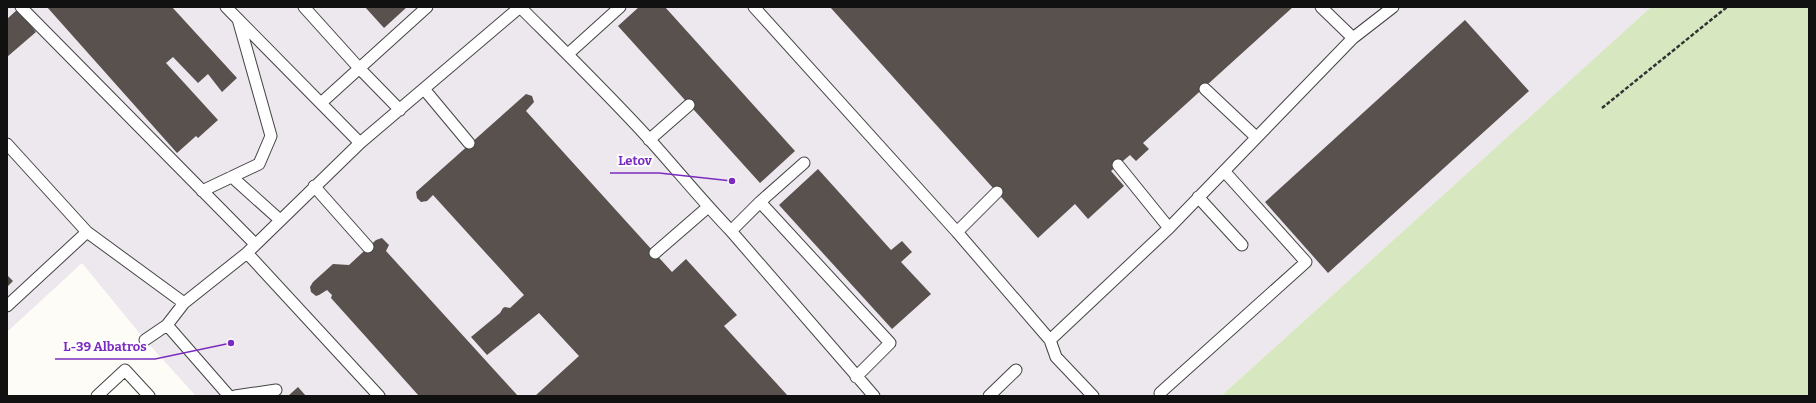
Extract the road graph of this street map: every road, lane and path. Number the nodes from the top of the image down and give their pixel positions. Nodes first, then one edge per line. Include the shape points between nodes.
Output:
1 (21, 7) edge
2 (226, 7) edge
3 (304, 7) edge
4 (427, 7) edge
5 (520, 7) edge
6 (620, 7) edge
7 (754, 7) edge
8 (1321, 7) edge
9 (1393, 7) edge
10 (1727, 7) edge
11 (238, 19) junction
12 (1353, 38) junction
13 (568, 54) junction
14 (359, 68) junction
15 (424, 89) junction
16 (1205, 89) dead end
17 (321, 103) junction
18 (689, 105) dead end
19 (1602, 108) dead end
20 (400, 110) junction
21 (1256, 137) junction
22 (649, 140) junction
23 (360, 143) junction
24 (469, 143) dead end
25 (7, 144) edge
26 (804, 163) dead end
27 (1118, 165) dead end
28 (1224, 171) junction
29 (232, 177) junction
30 (314, 186) junction
31 (202, 191) junction
32 (997, 192) dead end
33 (1198, 197) junction
34 (760, 202) junction
35 (708, 207) junction
36 (280, 220) junction
37 (1169, 228) junction
38 (731, 231) junction
39 (87, 232) junction
40 (957, 232) junction
41 (255, 244) junction
42 (1242, 245) dead end
43 (368, 247) dead end
44 (246, 253) junction
45 (655, 253) dead end
46 (184, 303) junction
47 (7, 306) edge
48 (167, 325) junction
49 (145, 340) dead end
50 (1050, 340) junction
51 (1016, 370) dead end
52 (856, 377) junction
53 (276, 390) dead end
54 (1160, 393) dead end
55 (97, 396) edge
56 (149, 396) edge
57 (229, 396) edge
58 (235, 396) edge
59 (379, 396) edge
60 (874, 396) edge
61 (989, 396) edge
62 (1093, 396) edge

1 - 31 lane
2 - 11 lane
3 - 14 lane
4 - 14 lane
5 - 13 lane
5 - 15 lane
6 - 13 lane
7 - 40 lane
8 - 12 lane
9 - 12 lane
10 - 19 path
11 - 17 lane
11 - 29 lane via 271,136 259,164
12 - 21 lane
13 - 22 lane
14 - 17 lane
14 - 20 lane
15 - 20 lane
15 - 24 lane
16 - 21 lane
17 - 23 lane
18 - 22 lane
20 - 23 lane
21 - 28 lane
22 - 35 lane
23 - 30 lane
25 - 39 lane
26 - 34 lane
27 - 37 lane
28 - 33 lane
28 - 54 lane via 1306,262
29 - 31 lane
29 - 36 lane
30 - 36 lane
30 - 43 lane
31 - 41 lane
32 - 40 lane
33 - 37 lane
33 - 42 lane
34 - 38 lane
34 - 52 lane via 890,343
35 - 38 lane
35 - 45 lane
36 - 41 lane
37 - 50 lane
38 - 52 lane
39 - 46 lane
39 - 47 lane
40 - 50 lane
41 - 44 lane
44 - 46 lane
44 - 59 lane
46 - 48 lane
48 - 49 lane
48 - 57 lane
50 - 62 lane via 1056,357
51 - 61 lane
52 - 60 lane
53 - 58 lane
55 - 56 lane via 126,370

